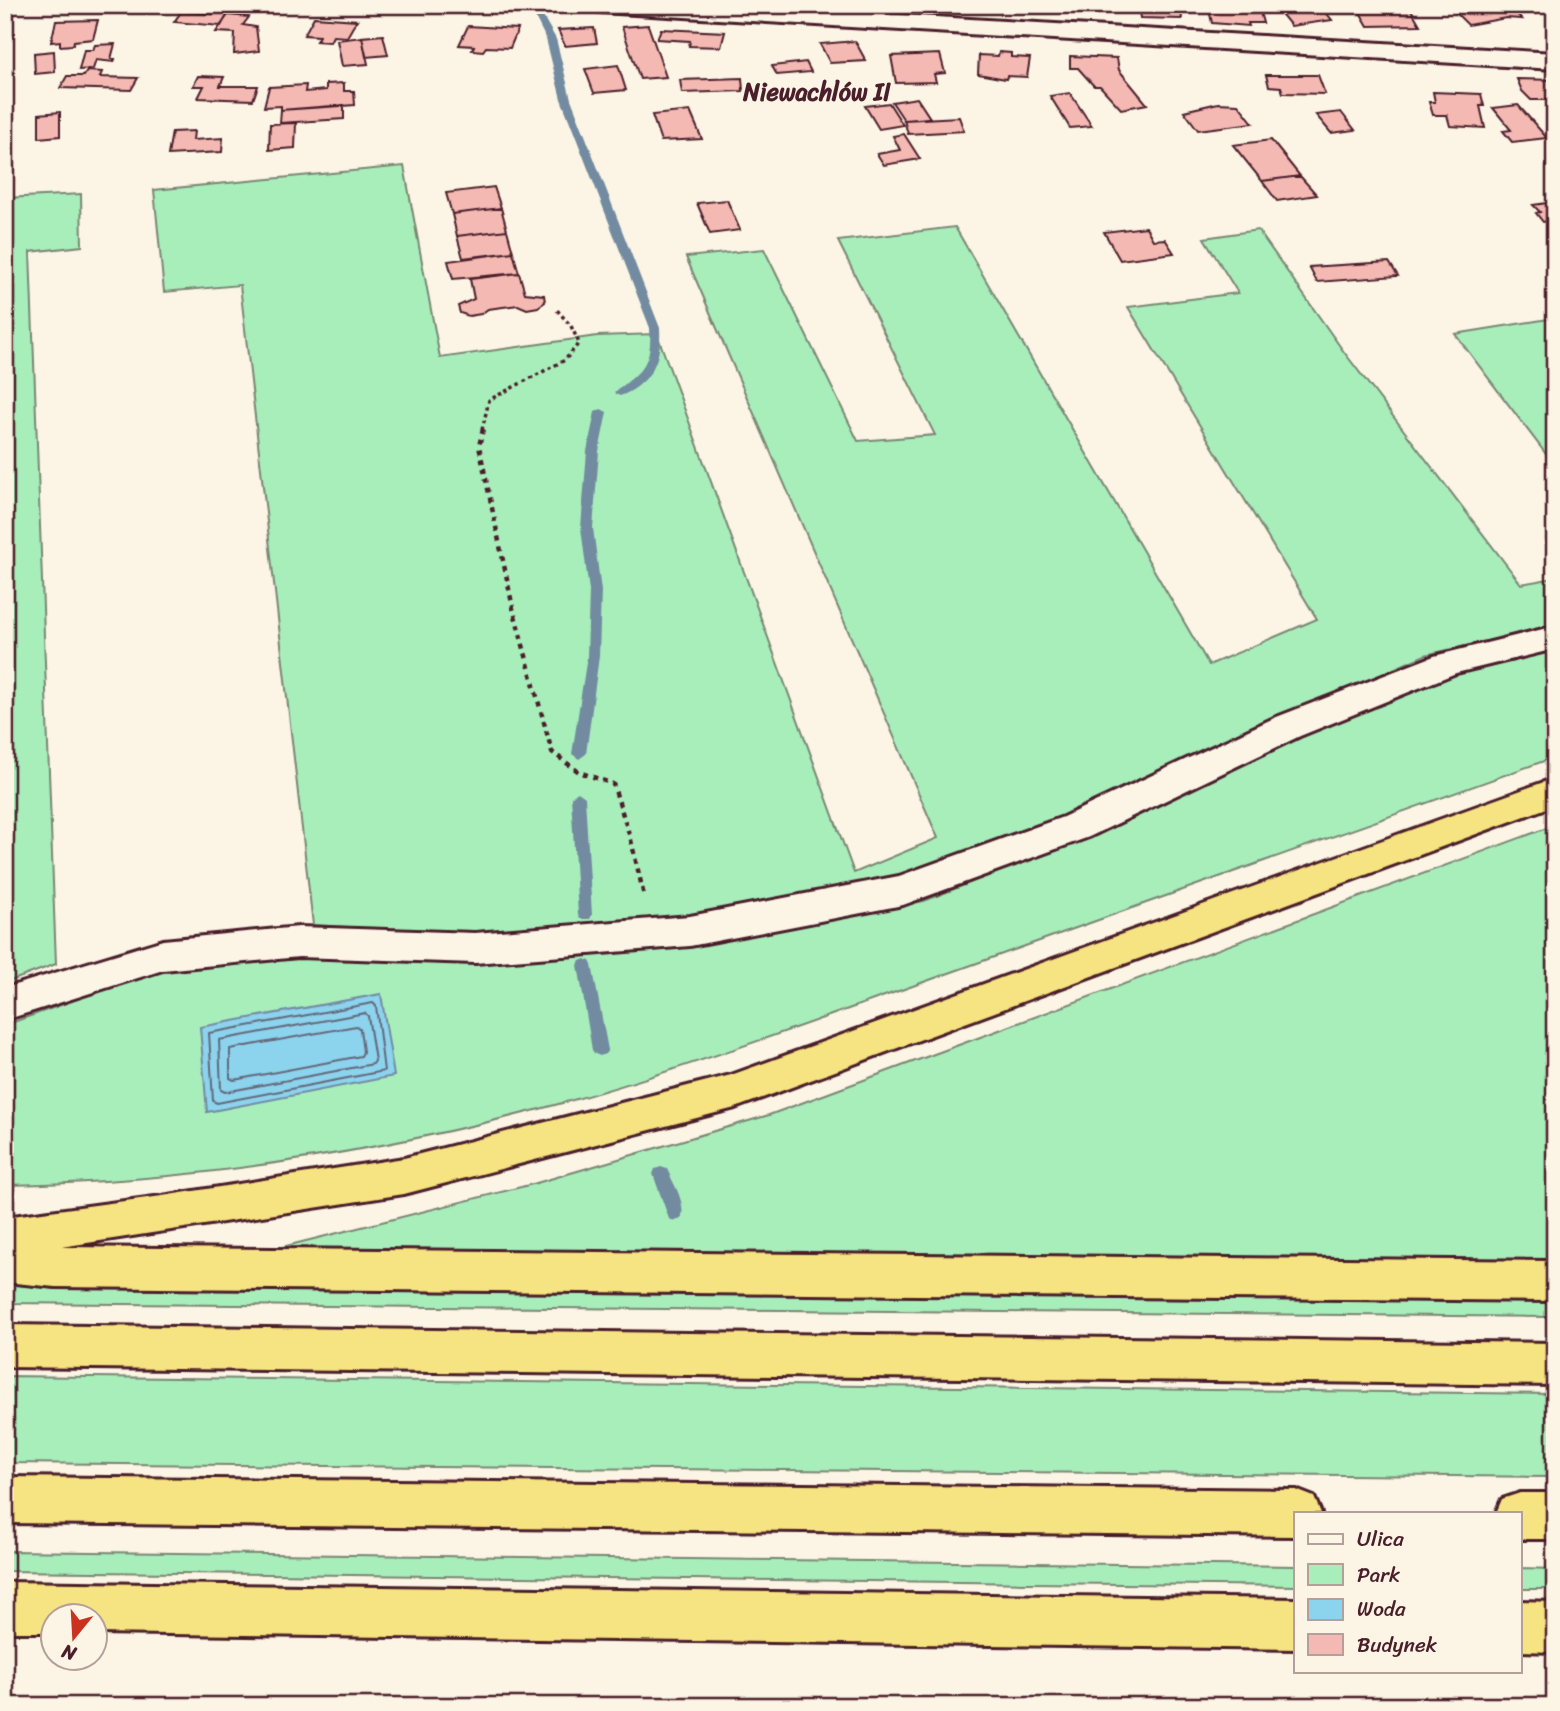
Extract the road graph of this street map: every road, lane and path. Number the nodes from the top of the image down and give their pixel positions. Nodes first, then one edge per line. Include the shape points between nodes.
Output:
1 (601, 5) edge
2 (1555, 61) edge
3 (557, 310) dead end
4 (1555, 637) edge
5 (1555, 792) edge
6 (650, 934) junction
7 (5, 1004) edge
8 (5, 1236) edge
9 (5, 1262) edge
10 (1555, 1281) edge
11 (5, 1346) edge
12 (1555, 1364) edge
13 (5, 1500) edge
14 (1294, 1513) edge
15 (1522, 1516) edge
16 (1555, 1516) edge
17 (5, 1607) edge
18 (1294, 1624) edge
19 (1522, 1626) edge
20 (1555, 1627) edge

1 - 2 street
3 - 6 path via 579,343 565,360 489,400 479,446 513,608 552,752 579,772 613,784 631,840
4 - 6 street via 1446,664 1287,727 1076,827 903,890 690,931
5 - 8 highway via 735,1091 404,1176
6 - 7 street via 475,948 299,942 163,955
9 - 10 highway via 55,1267
11 - 12 highway
13 - 14 highway
15 - 16 highway
17 - 18 highway
19 - 20 highway

